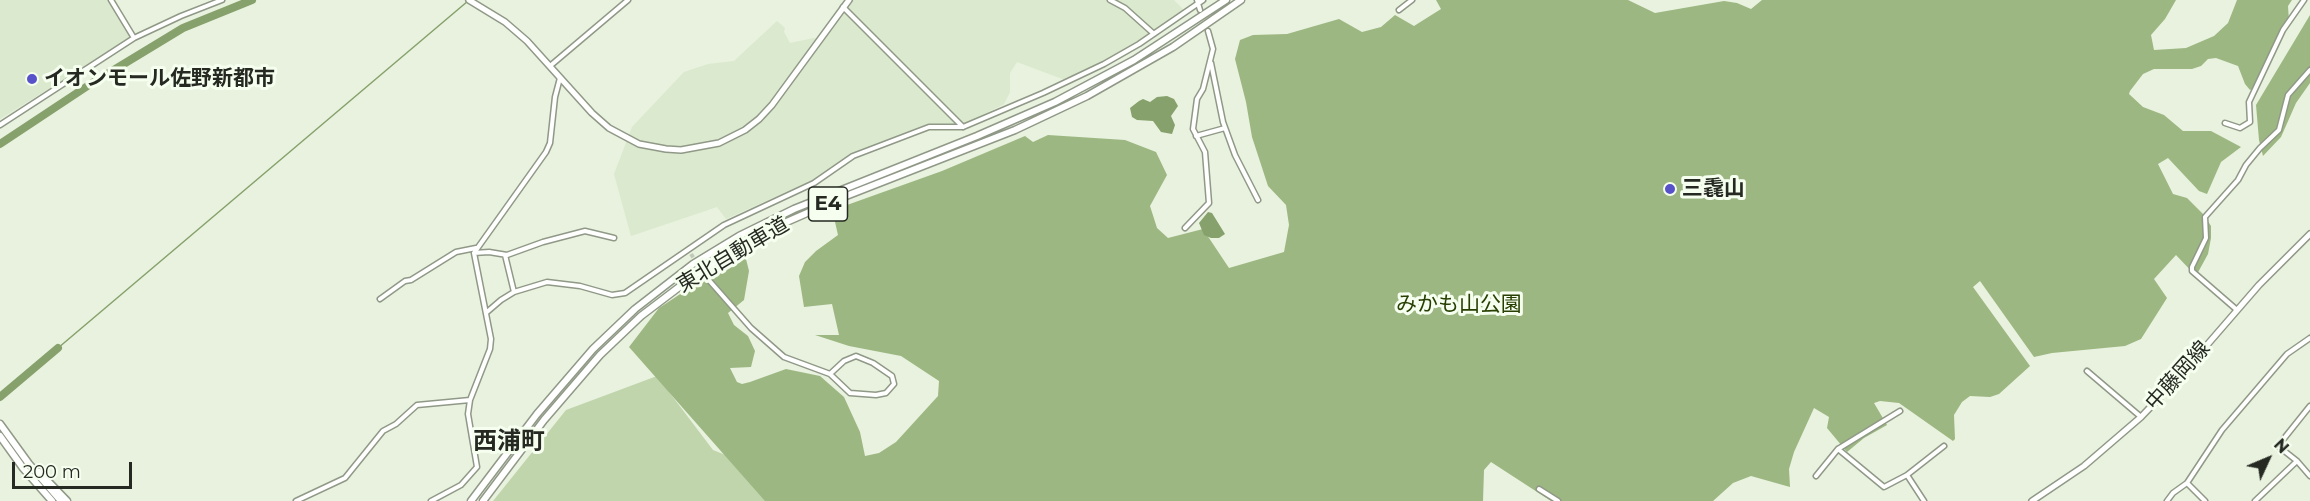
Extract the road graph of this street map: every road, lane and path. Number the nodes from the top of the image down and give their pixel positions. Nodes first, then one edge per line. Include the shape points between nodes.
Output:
1 (111, 0) edge
2 (222, 0) edge
3 (470, 0) edge
4 (628, 0) edge
5 (849, 0) edge
6 (1110, 0) edge
7 (1203, 0) edge
8 (1226, 0) edge
9 (1241, 0) edge
10 (1412, 0) edge
11 (2304, 0) edge
12 (1197, 2) edge
13 (843, 7) junction
14 (1200, 10) dead end
15 (1399, 10) dead end
16 (1208, 31) dead end
17 (1154, 34) junction
18 (134, 38) junction
19 (1211, 62) junction
20 (550, 66) junction
21 (2310, 70) edge
22 (561, 78) junction
23 (2225, 123) dead end
24 (0, 125) edge
25 (963, 127) junction
26 (1225, 128) junction
27 (1196, 135) junction
28 (1258, 200) dead end
29 (1185, 228) dead end
30 (2310, 234) edge
31 (614, 238) dead end
32 (475, 250) junction
33 (505, 255) junction
34 (707, 278) tunnel mouth
35 (514, 292) junction
36 (380, 299) dead end
37 (2237, 310) junction
38 (487, 312) junction
39 (2310, 338) edge
40 (2087, 371) dead end
41 (830, 374) junction
42 (470, 399) junction
43 (2310, 406) edge
44 (1900, 411) dead end
45 (2141, 417) junction
46 (0, 424) edge
47 (0, 436) edge
48 (1944, 446) dead end
49 (1838, 449) junction
50 (2297, 461) junction
51 (29, 464) junction
52 (1907, 475) junction
53 (1816, 476) dead end
54 (2310, 476) edge
55 (2187, 483) junction
56 (1539, 489) dead end
57 (52, 501) edge
58 (61, 501) edge
59 (67, 501) edge
60 (296, 501) edge
61 (431, 501) edge
62 (471, 501) edge
63 (483, 501) edge
64 (1558, 501) edge
65 (1924, 501) edge
66 (2032, 501) edge
67 (2167, 501) edge
68 (2205, 501) edge
69 (2255, 501) edge

1 - 18 street
2 - 18 street
3 - 20 main road via 516,31
4 - 20 street
5 - 13 main road
6 - 17 street
7 - 12 street
8 - 62 highway, 東北自動車道 / E4 via 1143,55 1074,93 794,209 693,264 635,309 593,349
9 - 63 highway, 東北自動車道 / E4 via 1165,52 1087,96 1015,130 782,224 699,272 641,316 600,356
10 - 15 street
11 - 23 street via 2283,30 2249,102 2250,122 2240,128
12 - 14 street
12 - 17 street
13 - 22 main road via 759,119 737,135 706,146 666,149 627,139 600,121
13 - 25 street
16 - 19 street via 1213,49
17 - 25 street via 1104,64
18 - 24 street
19 - 26 street
19 - 27 street via 1197,99 1193,129
20 - 22 main road
21 - 37 street via 2288,95 2279,130 2205,218 2206,238 2192,271
22 - 32 street via 546,152
25 - 35 street via 929,127 853,156 814,183 724,225 690,252 625,293 548,282
26 - 27 street
26 - 28 street
27 - 29 street via 1205,152 1209,203
30 - 37 main road, 中藤岡線
31 - 33 street via 585,231
32 - 33 street
32 - 36 street via 456,252
32 - 38 street
33 - 35 street
34 - 41 street via 725,302 778,353
35 - 38 street
37 - 45 main road, 中藤岡線
38 - 42 street via 490,349
39 - 55 street via 2287,354 2222,430
40 - 45 street
41 - 41 street via 856,356 892,376 894,384 886,393 871,396 846,390
42 - 60 street via 417,405 383,431 345,478
42 - 61 street via 468,414 477,467 461,485
43 - 50 street via 2278,446
44 - 49 street
45 - 66 main road, 中藤岡線 via 2084,466
46 - 51 highway
47 - 57 highway
48 - 52 street
49 - 52 street via 1884,487
49 - 53 street
50 - 54 street
50 - 69 street
51 - 58 highway
51 - 59 highway
52 - 65 street
55 - 67 street
55 - 68 street
56 - 64 street

